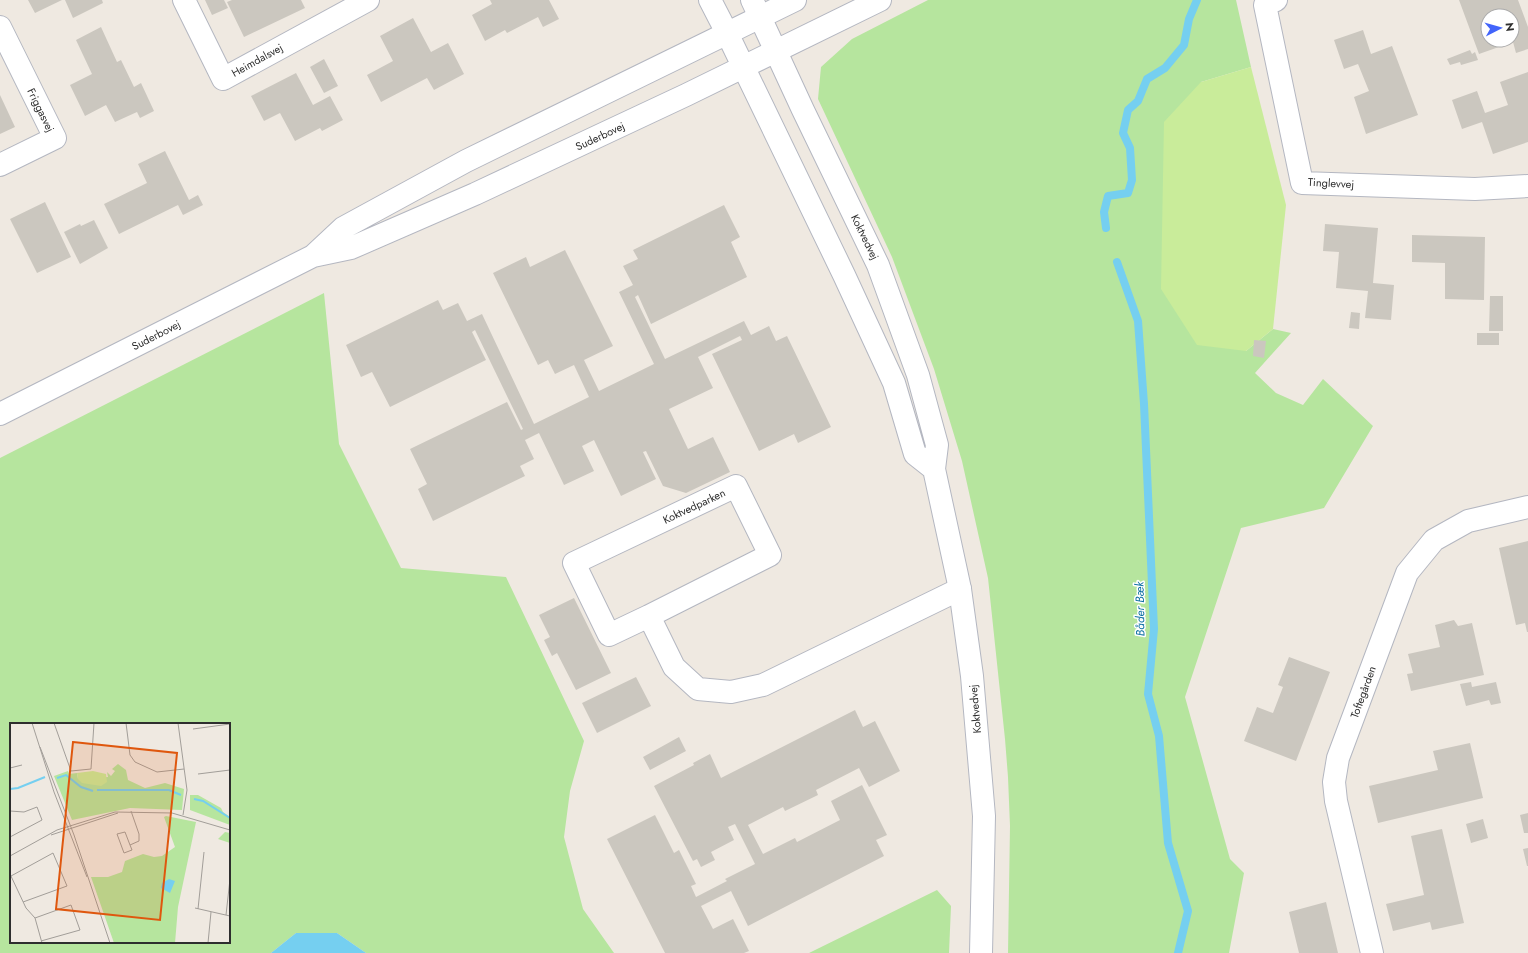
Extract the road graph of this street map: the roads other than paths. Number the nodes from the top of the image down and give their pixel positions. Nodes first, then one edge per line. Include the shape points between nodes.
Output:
1 (184, 0) edge
2 (368, 0) edge
3 (710, 0) edge
4 (795, 0) edge
5 (880, 0) edge
6 (1276, 0) edge
7 (756, 9) edge
8 (0, 27) edge
9 (726, 33) junction
10 (775, 51) junction
11 (743, 67) junction
12 (0, 164) edge
13 (1528, 186) edge
14 (313, 256) junction
15 (0, 414) edge
16 (934, 469) junction
17 (1528, 507) edge
18 (960, 589) junction
19 (649, 616) junction
20 (981, 953) edge
21 (1372, 953) edge

1 - 2 street, Heimdalsvej via 223,79
3 - 9 street
4 - 7 street, Suderbovej
5 - 10 street, Suderbovej
6 - 13 street, Tinglevvej via 1265,5 1302,183 1475,189
7 - 9 street, Suderbovej
7 - 10 street, Koktvedvej
8 - 12 street, Friggasvej via 55,138
9 - 11 street
9 - 14 street, Suderbovej via 466,161 343,228
10 - 11 street, Suderbovej
10 - 16 street, Koktvedvej via 878,265 922,389 937,445
11 - 14 street, Suderbovej via 475,194 351,248
11 - 16 street via 894,383 915,454
14 - 15 street, Suderbovej
16 - 18 street, Koktvedvej
17 - 21 street, Toftegården via 1468,521 1434,540 1407,573 1338,758 1334,782 1336,801
18 - 19 street via 763,685 731,692 698,689 674,667
18 - 20 street, Koktvedvej via 972,676 984,816
19 - 19 street, Koktvedparken via 770,554 736,486 574,563 609,635

